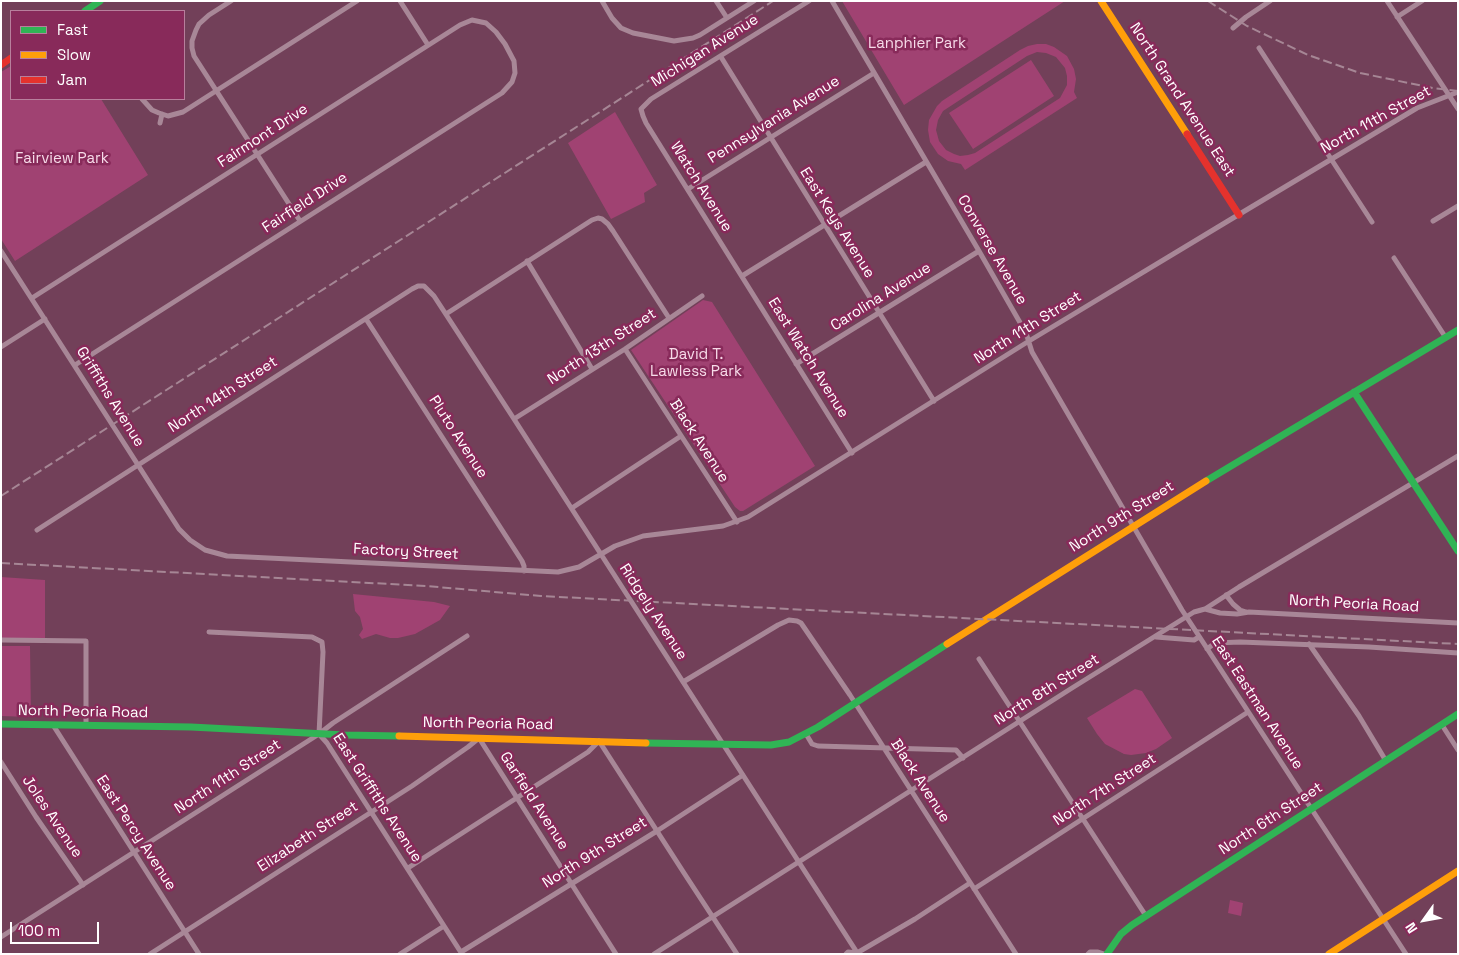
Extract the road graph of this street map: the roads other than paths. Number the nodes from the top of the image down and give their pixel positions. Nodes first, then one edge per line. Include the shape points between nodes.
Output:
1 (100, 1) edge
2 (230, 1) edge
3 (357, 1) edge
4 (400, 1) edge
5 (602, 1) edge
6 (716, 1) edge
7 (754, 1) edge
8 (809, 1) edge
9 (832, 1) edge
10 (1102, 1) edge
11 (1270, 1) edge
12 (1387, 1) edge
13 (1422, 1) edge
14 (86, 10) edge
15 (1397, 17) junction
16 (727, 18) junction
17 (1233, 28) dead end
18 (504, 44) joint
19 (428, 45) junction
20 (1259, 48) dead end
21 (721, 57) junction
22 (874, 73) junction
23 (216, 91) junction
24 (1458, 92) edge
25 (1448, 95) junction
26 (143, 100) edge
27 (641, 109) joint
28 (1458, 110) edge
29 (162, 114) junction
30 (160, 123) dead end
31 (770, 138) junction
32 (257, 154) junction
33 (1331, 160) junction
34 (926, 162) junction
35 (688, 189) junction
36 (1458, 206) edge
37 (1239, 215) junction
38 (300, 221) junction
39 (1433, 221) dead end
40 (1372, 222) dead end
41 (824, 225) junction
42 (1, 251) edge
43 (979, 251) junction
44 (1394, 258) dead end
45 (527, 261) junction
46 (742, 276) junction
47 (424, 286) joint
48 (702, 296) dead end
49 (32, 298) junction
50 (878, 313) junction
51 (446, 314) junction
52 (670, 318) junction
53 (45, 319) junction
54 (366, 319) junction
55 (1458, 330) edge
56 (1446, 338) junction
57 (1030, 341) junction
58 (1, 347) edge
59 (625, 349) junction
60 (796, 364) junction
61 (75, 365) junction
62 (592, 369) junction
63 (1354, 392) junction
64 (934, 401) junction
65 (514, 419) junction
66 (681, 436) junction
67 (852, 453) junction
68 (1458, 456) edge
69 (138, 464) junction
70 (1413, 483) junction
71 (572, 508) junction
72 (737, 522) junction
73 (1133, 526) junction
74 (36, 530) dead end
75 (205, 550) joint
76 (1458, 551) edge
77 (601, 554) junction
78 (524, 571) junction
79 (1226, 595) junction
80 (1205, 609) junction
81 (1249, 612) junction
82 (1186, 617) junction
83 (1458, 623) edge
84 (209, 632) dead end
85 (467, 636) dead end
86 (1155, 637) junction
87 (1199, 637) junction
88 (1, 640) edge
89 (1309, 644) junction
90 (1207, 648) junction
91 (1458, 653) edge
92 (979, 660) dead end
93 (683, 682) junction
94 (854, 703) junction
95 (1248, 712) junction
96 (1458, 714) edge
97 (1020, 721) junction
98 (1, 724) edge
99 (53, 725) junction
100 (86, 725) junction
101 (1442, 725) junction
102 (319, 734) junction
103 (806, 734) junction
104 (478, 738) junction
105 (599, 741) junction
106 (723, 744) junction
107 (883, 748) junction
108 (1458, 750) edge
109 (963, 758) junction
110 (1386, 761) junction
111 (1, 762) edge
112 (743, 776) junction
113 (911, 791) junction
114 (516, 798) junction
115 (1312, 809) junction
116 (371, 811) junction
117 (1084, 819) junction
118 (656, 831) junction
119 (134, 852) junction
120 (799, 861) junction
121 (408, 868) junction
122 (1458, 871) edge
123 (970, 883) junction
124 (572, 884) junction
125 (83, 885) junction
126 (974, 889) junction
127 (712, 916) junction
128 (1146, 916) junction
129 (1383, 919) junction
130 (444, 926) junction
131 (184, 931) junction
132 (1, 937) edge
133 (462, 953) edge
134 (858, 953) edge
135 (150, 954) edge
136 (199, 954) edge
137 (400, 954) edge
138 (616, 954) edge
139 (654, 954) edge
140 (738, 954) edge
141 (846, 954) edge
142 (1016, 954) edge
143 (1088, 954) edge
144 (1106, 954) edge
145 (1329, 954) edge
146 (1406, 954) edge

1 - 14 main road
2 - 23 street via 205,19 192,41 194,56
3 - 23 street
4 - 19 street
5 - 16 street via 621,28 674,41 693,38
6 - 16 street
7 - 16 street
8 - 21 street, Michigan Avenue
9 - 22 street, Converse Avenue
10 - 37 main road, North Grand Avenue East
11 - 17 street
12 - 15 street
13 - 15 street
15 - 25 street
18 - 19 street, Fairmont Drive via 492,27 472,20
18 - 38 street, Fairfield Drive via 515,67 512,82 506,90
19 - 32 street, Fairmont Drive
20 - 33 street
21 - 27 street, Michigan Avenue
21 - 31 street, East Keys Avenue
22 - 31 street, Pennsylvania Avenue
22 - 34 street, Converse Avenue
23 - 29 street via 183,112 168,116
23 - 32 street
24 - 25 street, North 11th Street
25 - 28 street
25 - 33 street, North 11th Street via 1417,108
26 - 29 street via 152,110
27 - 35 street, Watch Avenue
29 - 30 street
31 - 35 street, Pennsylvania Avenue
31 - 41 street, East Keys Avenue
32 - 38 street
32 - 49 street, Fairmont Drive
33 - 37 street, North 11th Street
33 - 40 street
34 - 41 street
34 - 43 street, Converse Avenue
35 - 46 street, Watch Avenue
36 - 39 street
37 - 57 street, North 11th Street
38 - 61 street, Fairfield Drive
41 - 46 street
41 - 50 street, East Keys Avenue
42 - 49 street, Griffiths Avenue
43 - 50 street, Carolina Avenue
43 - 57 street, Converse Avenue
44 - 56 street
45 - 51 street
45 - 52 street via 592,220 602,219
45 - 62 street
46 - 60 street, East Watch Avenue
47 - 51 street, Ridgely Avenue
47 - 54 street, North 14th Street via 412,289
48 - 52 street, North 13th Street
49 - 53 street, Griffiths Avenue
50 - 60 street, Carolina Avenue
50 - 64 street, East Keys Avenue
51 - 65 street, Ridgely Avenue
52 - 59 street, North 13th Street
53 - 58 street
53 - 61 street, Griffiths Avenue
54 - 69 street, North 14th Street
54 - 78 street, Pluto Avenue via 522,561
55 - 56 main road, North 9th Street
56 - 63 main road, North 9th Street
57 - 64 street, North 11th Street
57 - 73 street, Converse Avenue via 1032,352
59 - 62 street, North 13th Street
59 - 66 street, Black Avenue
60 - 67 street, East Watch Avenue
61 - 69 street, Griffiths Avenue
62 - 65 street, North 13th Street
63 - 70 main road
63 - 73 main road, North 9th Street
64 - 67 street, North 11th Street
65 - 71 street, Ridgely Avenue
66 - 71 street
66 - 72 street, Black Avenue
67 - 72 street, North 11th Street
68 - 70 street, North 8th Street
69 - 74 street, North 14th Street
69 - 75 street, Griffiths Avenue via 179,529
70 - 76 main road
70 - 79 street, North 8th Street
71 - 77 street, Ridgely Avenue
72 - 77 street, North 11th Street via 707,529 643,536 620,543
73 - 82 street, Converse Avenue
73 - 94 main road, North 9th Street
75 - 78 street, Factory Street via 227,556
77 - 78 street, Factory Street via 579,567 564,571
77 - 93 street, Ridgely Avenue
79 - 80 street, North 8th Street
79 - 81 street via 1240,610
80 - 81 street, North Peoria Road via 1220,614
80 - 82 street, North 8th Street
81 - 83 street, North Peoria Road
82 - 86 street, North 8th Street
82 - 87 street, East Eastman Avenue
84 - 102 street, East Griffiths Avenue via 312,637 322,642
85 - 102 street, North 11th Street
86 - 87 street via 1194,640
86 - 97 street, North 8th Street
87 - 90 street, East Eastman Avenue
88 - 100 street via 86,641
89 - 90 street via 1240,642 1215,643
89 - 91 street
89 - 110 street
90 - 95 street, East Eastman Avenue
92 - 97 street
93 - 94 street, Black Avenue via 789,620 801,623
93 - 106 street, Ridgely Avenue
94 - 103 main road, North 9th Street
94 - 107 street, Black Avenue
95 - 115 street, East Eastman Avenue
95 - 117 street, North 7th Street
96 - 101 main road, North 6th Street
97 - 109 street, North 8th Street
97 - 117 street
98 - 99 main road, North Peoria Road
99 - 100 main road, North Peoria Road
99 - 119 street, East Percy Avenue
100 - 102 main road, North Peoria Road
101 - 108 street
101 - 110 main road, North 6th Street
102 - 104 main road, North Peoria Road
102 - 116 street, East Griffiths Avenue
102 - 119 street, North 11th Street
103 - 106 main road, North Peoria Road via 776,744
103 - 107 street via 812,744 818,746
104 - 105 main road, North Peoria Road
104 - 114 street, Garfield Avenue
104 - 116 street, Elizabeth Street
105 - 106 main road, North Peoria Road
105 - 114 street via 588,752
105 - 118 street
106 - 112 street, Ridgely Avenue
107 - 109 street via 956,750
107 - 113 street, Black Avenue
109 - 113 street, North 8th Street
110 - 115 main road, North 6th Street
111 - 125 street, Joles Avenue
112 - 118 street, North 9th Street
112 - 120 street, Ridgely Avenue
113 - 120 street, North 8th Street
113 - 123 street, Black Avenue
114 - 121 street
114 - 124 street, Garfield Avenue
115 - 128 main road, North 6th Street
115 - 129 street, East Eastman Avenue
116 - 121 street, East Griffiths Avenue
116 - 131 street, Elizabeth Street
117 - 126 street, North 7th Street
117 - 128 street
118 - 124 street, North 9th Street
118 - 127 street
119 - 125 street, North 11th Street
119 - 131 street, East Percy Avenue
120 - 127 street, North 8th Street
120 - 134 street, Ridgely Avenue
121 - 130 street, East Griffiths Avenue
122 - 129 main road
123 - 126 street, Black Avenue
123 - 134 street
124 - 133 street, North 9th Street
124 - 138 street, Garfield Avenue
125 - 132 street, North 11th Street
126 - 142 street, Black Avenue
127 - 139 street, North 8th Street
127 - 140 street
128 - 144 main road, North 6th Street via 1121,934
129 - 145 main road
129 - 146 street, East Eastman Avenue
130 - 133 street, East Griffiths Avenue
130 - 137 street
131 - 135 street, Elizabeth Street
131 - 136 street, East Percy Avenue
134 - 141 street
143 - 144 street, North 6th Street

